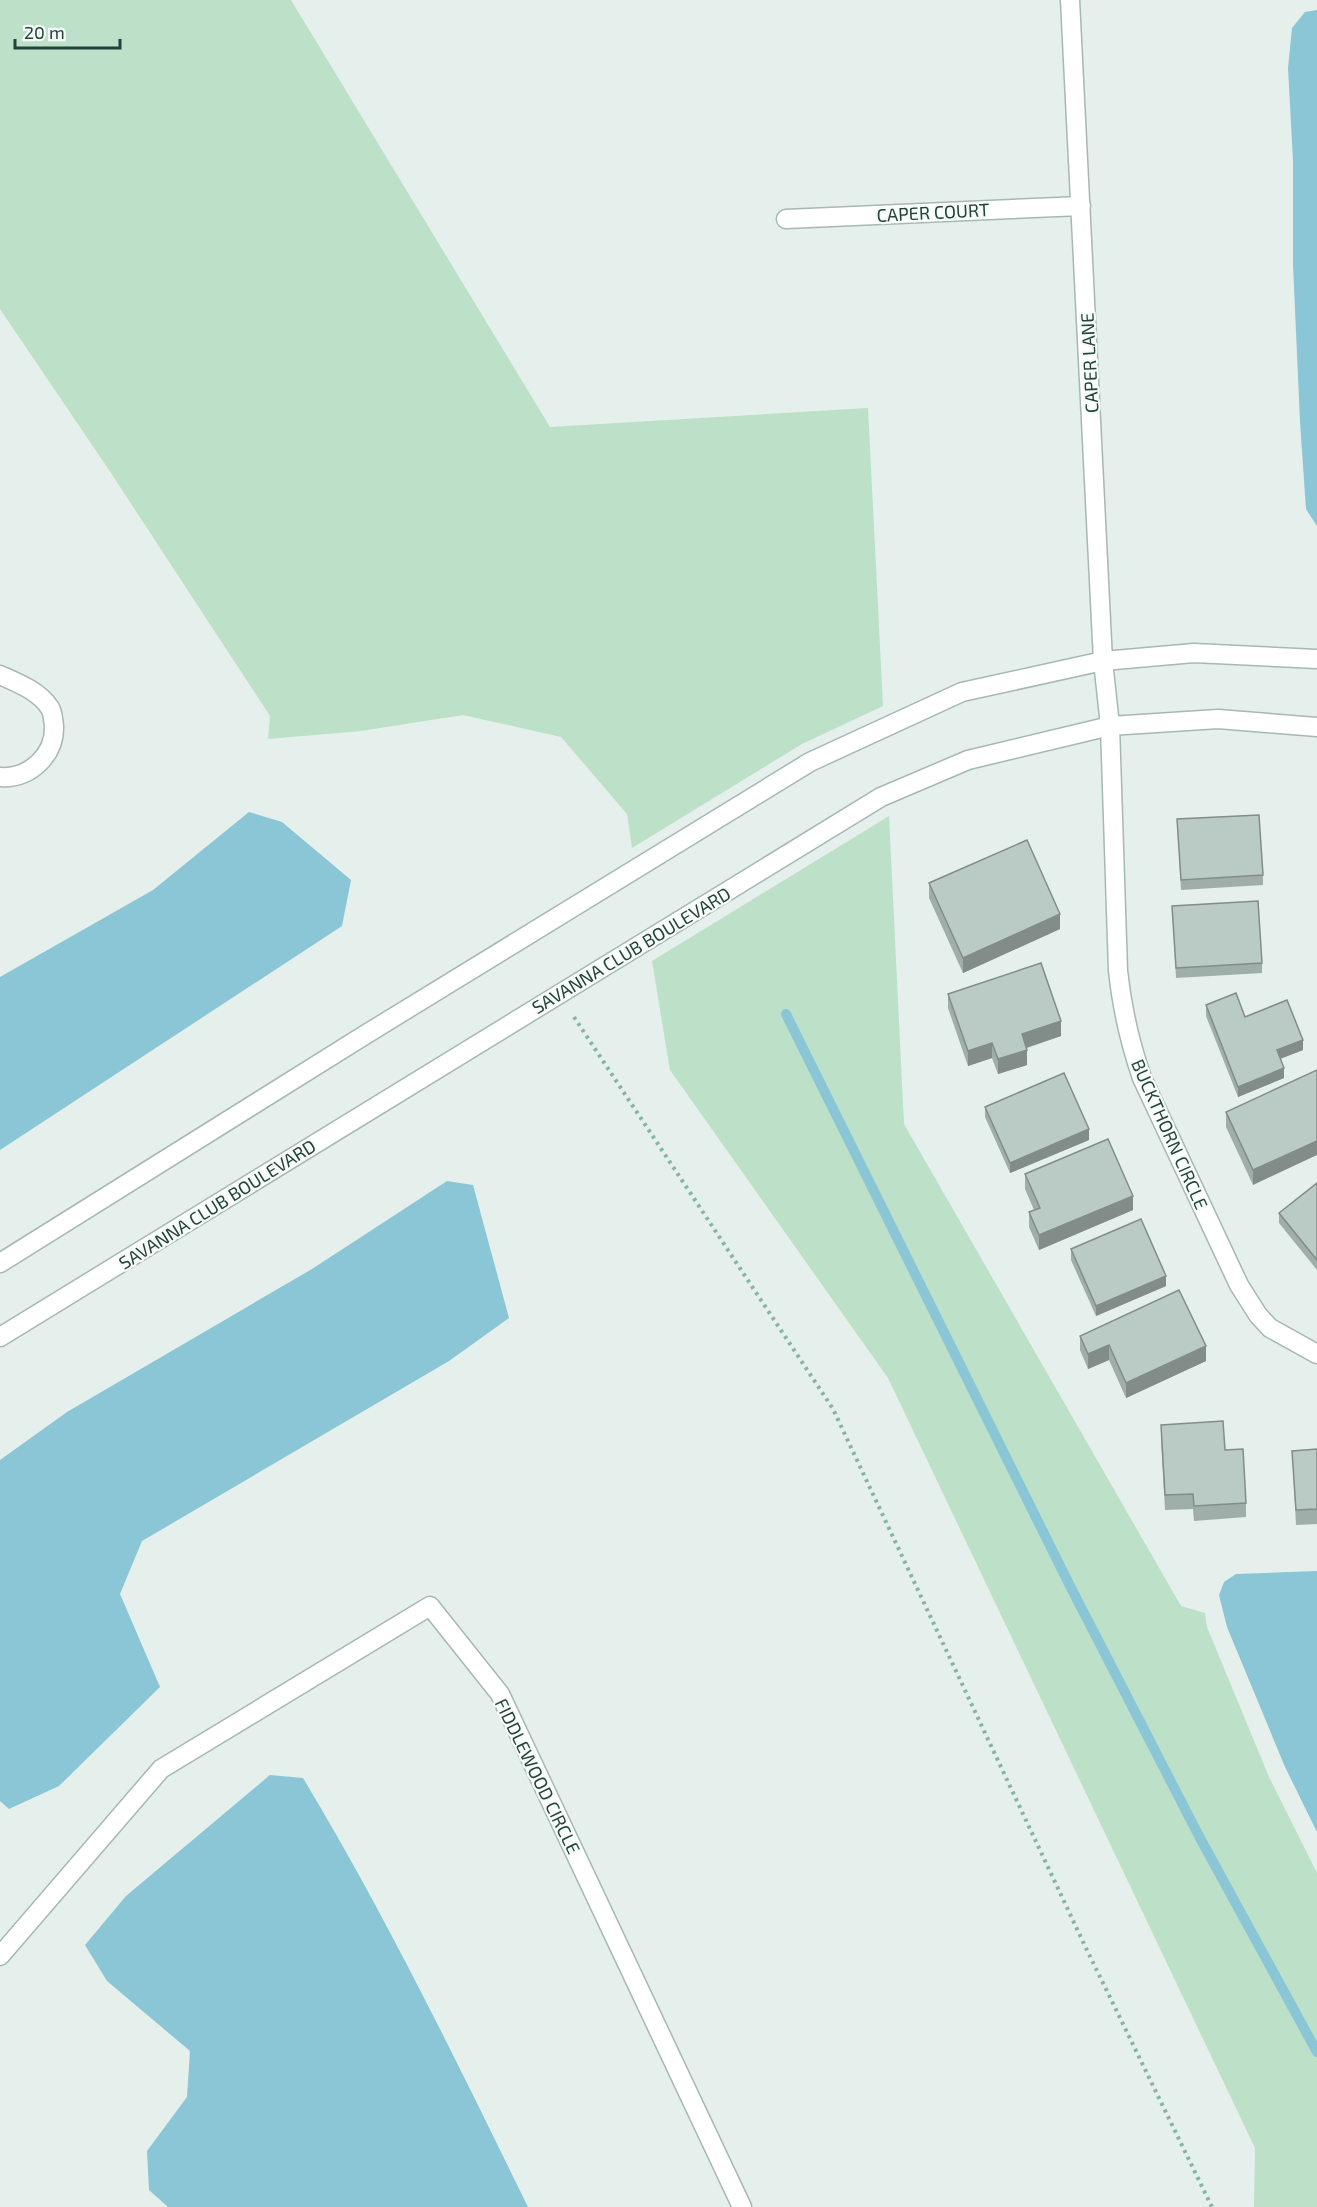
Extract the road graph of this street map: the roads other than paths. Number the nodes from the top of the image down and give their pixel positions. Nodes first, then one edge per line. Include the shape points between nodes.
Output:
1 (1070, 0) edge
2 (1081, 206) junction
3 (786, 219) dead end
4 (1317, 659) edge
5 (1103, 661) junction
6 (0, 675) edge
7 (1110, 726) junction
8 (1317, 727) edge
9 (0, 777) edge
10 (0, 1263) edge
11 (0, 1337) edge
12 (1317, 1354) edge
13 (0, 1956) edge
14 (742, 2207) edge

1 - 2 street, CAPER LANE
2 - 3 street, CAPER COURT
2 - 5 street, CAPER LANE
4 - 5 street via 1194,653
5 - 7 street, CAPER LANE
5 - 10 street via 962,692 810,762
6 - 9 street via 44,700 52,711 54,738 46,757 36,766
7 - 8 street, SAVANNA CLUB BOULEVARD via 1218,719
7 - 11 street, SAVANNA CLUB BOULEVARD via 968,760 881,797
7 - 12 street, BUCKTHORN CIRCLE via 1119,971 1122,1008 1131,1044 1147,1088 1239,1285 1270,1328
13 - 14 street, FIDDLEWOOD CIRCLE via 161,1769 430,1606 500,1694

